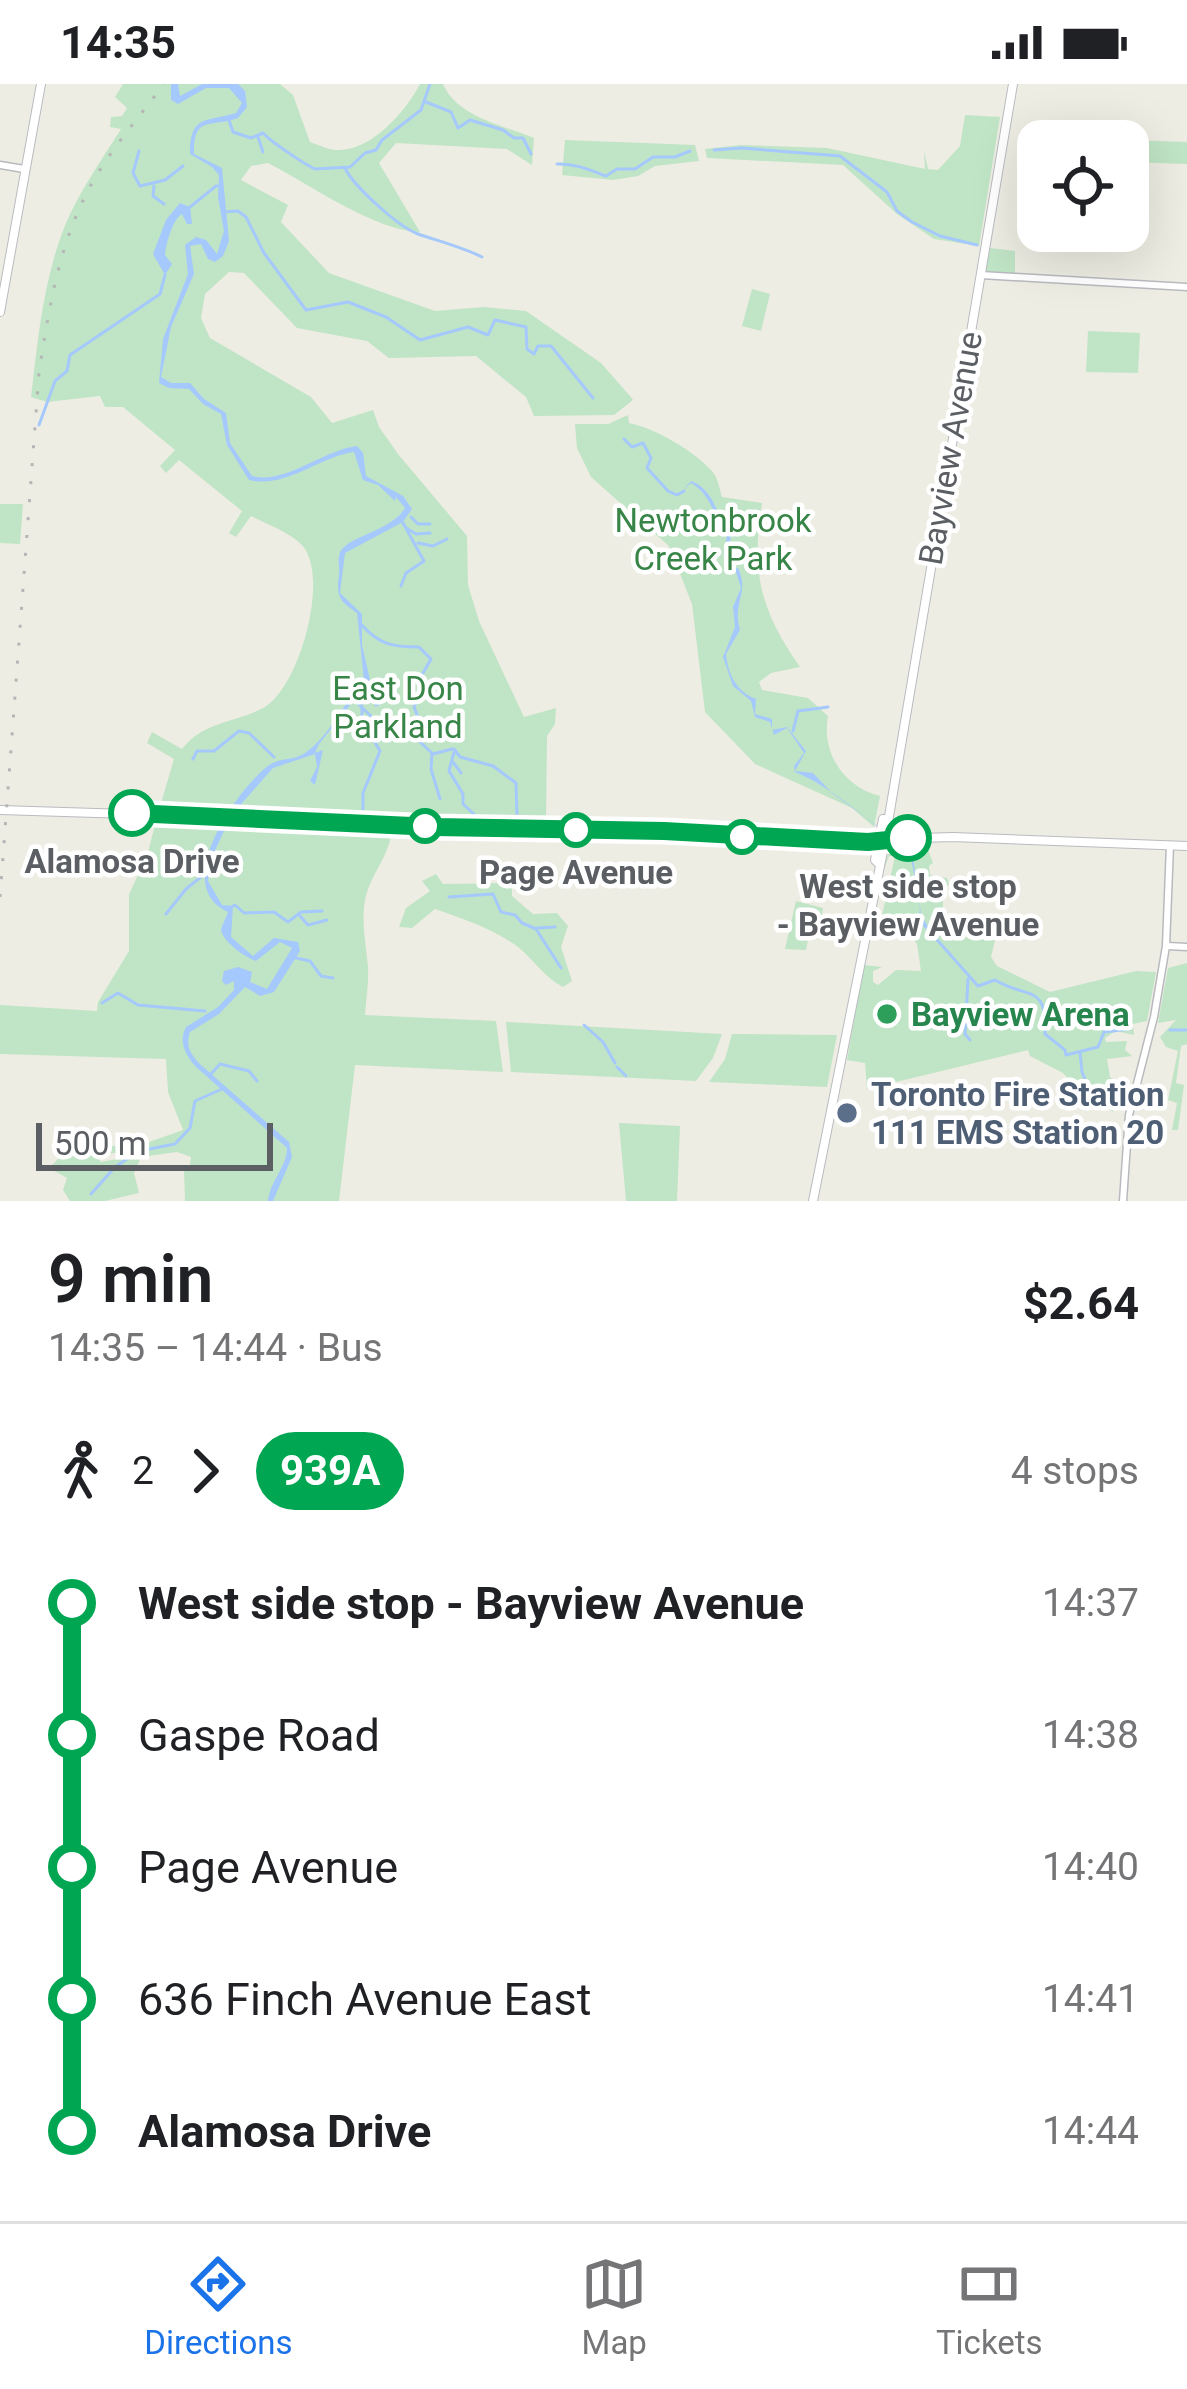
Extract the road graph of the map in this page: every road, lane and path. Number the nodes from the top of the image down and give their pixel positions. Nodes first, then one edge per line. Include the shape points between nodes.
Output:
1 (40, 84) edge
2 (1013, 84) edge
3 (0, 165) edge
4 (24, 169) junction
5 (980, 275) junction
6 (1187, 287) edge
7 (0, 312) edge
8 (0, 807) edge
9 (882, 840) junction
10 (1170, 845) junction
11 (1187, 846) edge
12 (1166, 946) junction
13 (1187, 947) edge
14 (812, 1201) edge
15 (1123, 1201) edge

1 - 4 main road
2 - 5 main road, Bayview Avenue
3 - 4 street
4 - 7 main road
5 - 6 street
5 - 9 main road, Bayview Avenue
8 - 9 main road
9 - 10 main road
9 - 14 main road, Bayview Avenue
10 - 11 main road
10 - 12 street
12 - 13 street
12 - 15 street via 1129,1115

